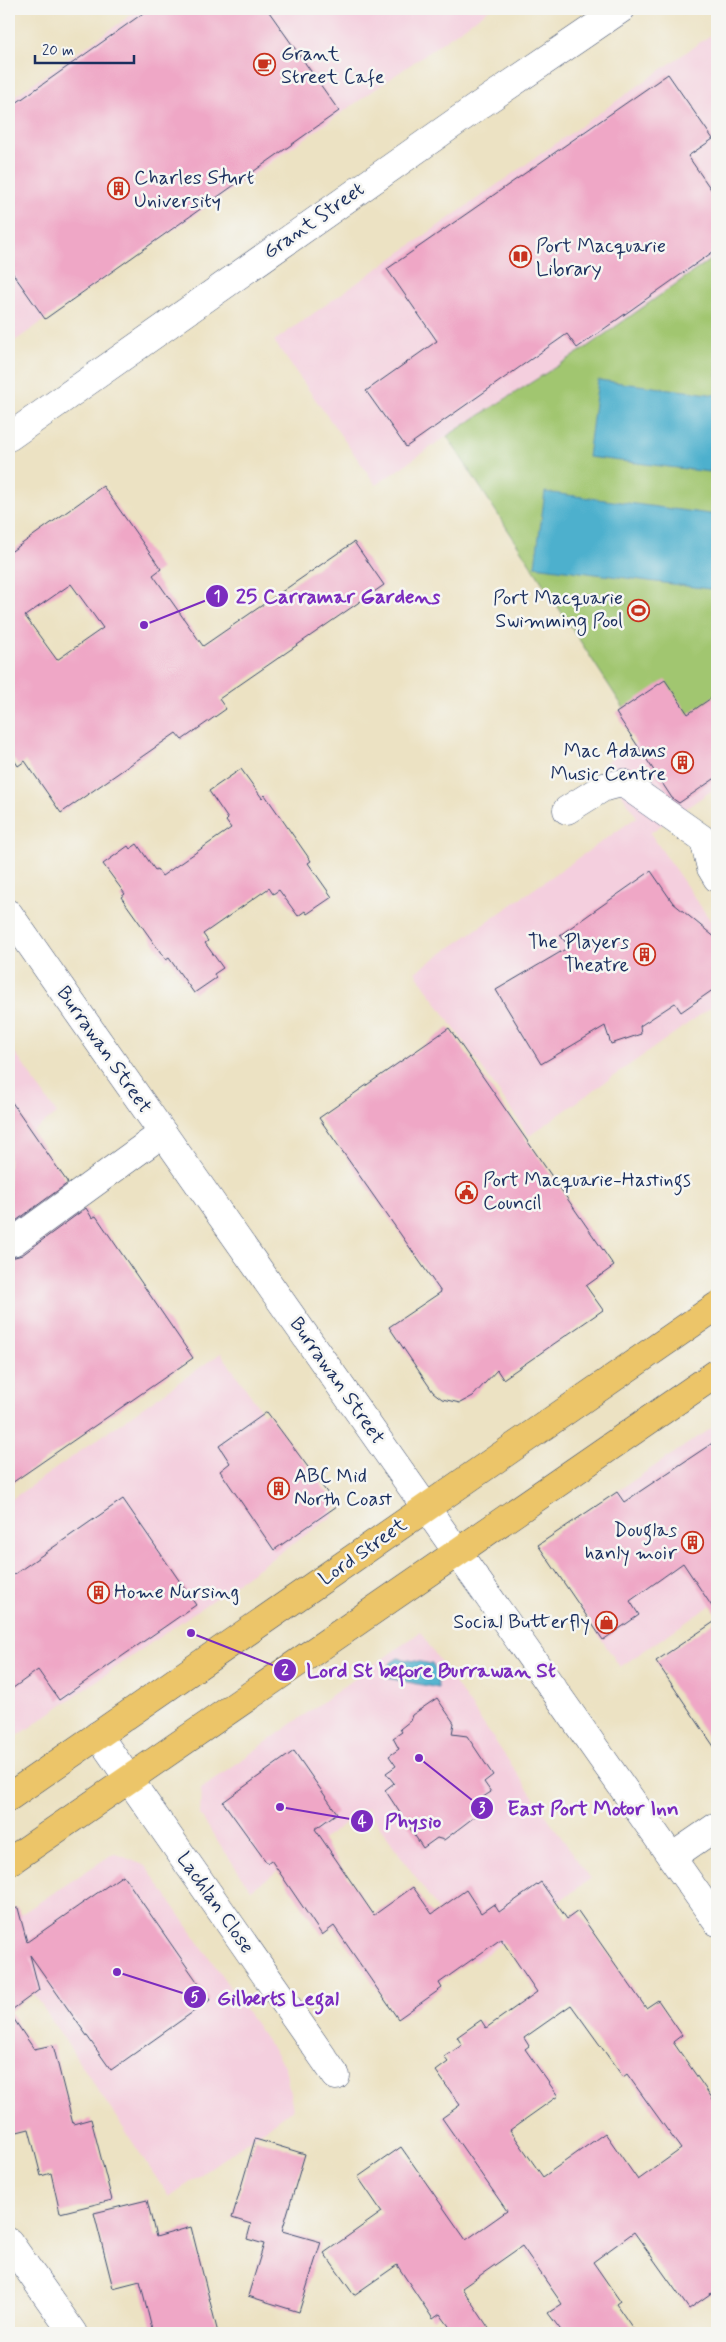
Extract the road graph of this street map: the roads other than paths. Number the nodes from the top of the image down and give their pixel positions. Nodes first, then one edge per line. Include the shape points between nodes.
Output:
1 (621, 9) edge
2 (9, 437) edge
3 (567, 810) dead end
4 (717, 878) edge
5 (9, 914) edge
6 (163, 1133) junction
7 (13, 1242) dead end
8 (717, 1306) edge
9 (717, 1373) edge
10 (426, 1508) junction
11 (458, 1551) junction
12 (98, 1735) junction
13 (129, 1779) junction
14 (9, 1797) edge
15 (717, 1826) edge
16 (672, 1857) junction
17 (9, 1862) edge
18 (717, 1922) edge
19 (336, 2076) dead end
20 (9, 2242) edge
21 (73, 2333) edge

1 - 2 street, Grant Street via 476,107
3 - 4 street via 604,786 623,783 704,840
5 - 6 street, Burrawan Street
6 - 7 street
6 - 10 street, Burrawan Street
8 - 10 main road, Lord Street
9 - 11 main road
10 - 11 street, Burrawan Street
10 - 12 main road, Lord Street
11 - 13 main road
11 - 16 street, Burrawan Street
12 - 13 street, Lachlan Close
12 - 14 main road, Lord Street
13 - 17 main road
13 - 19 street, Lachlan Close
15 - 16 street
16 - 18 street, Burrawan Street
20 - 21 street

